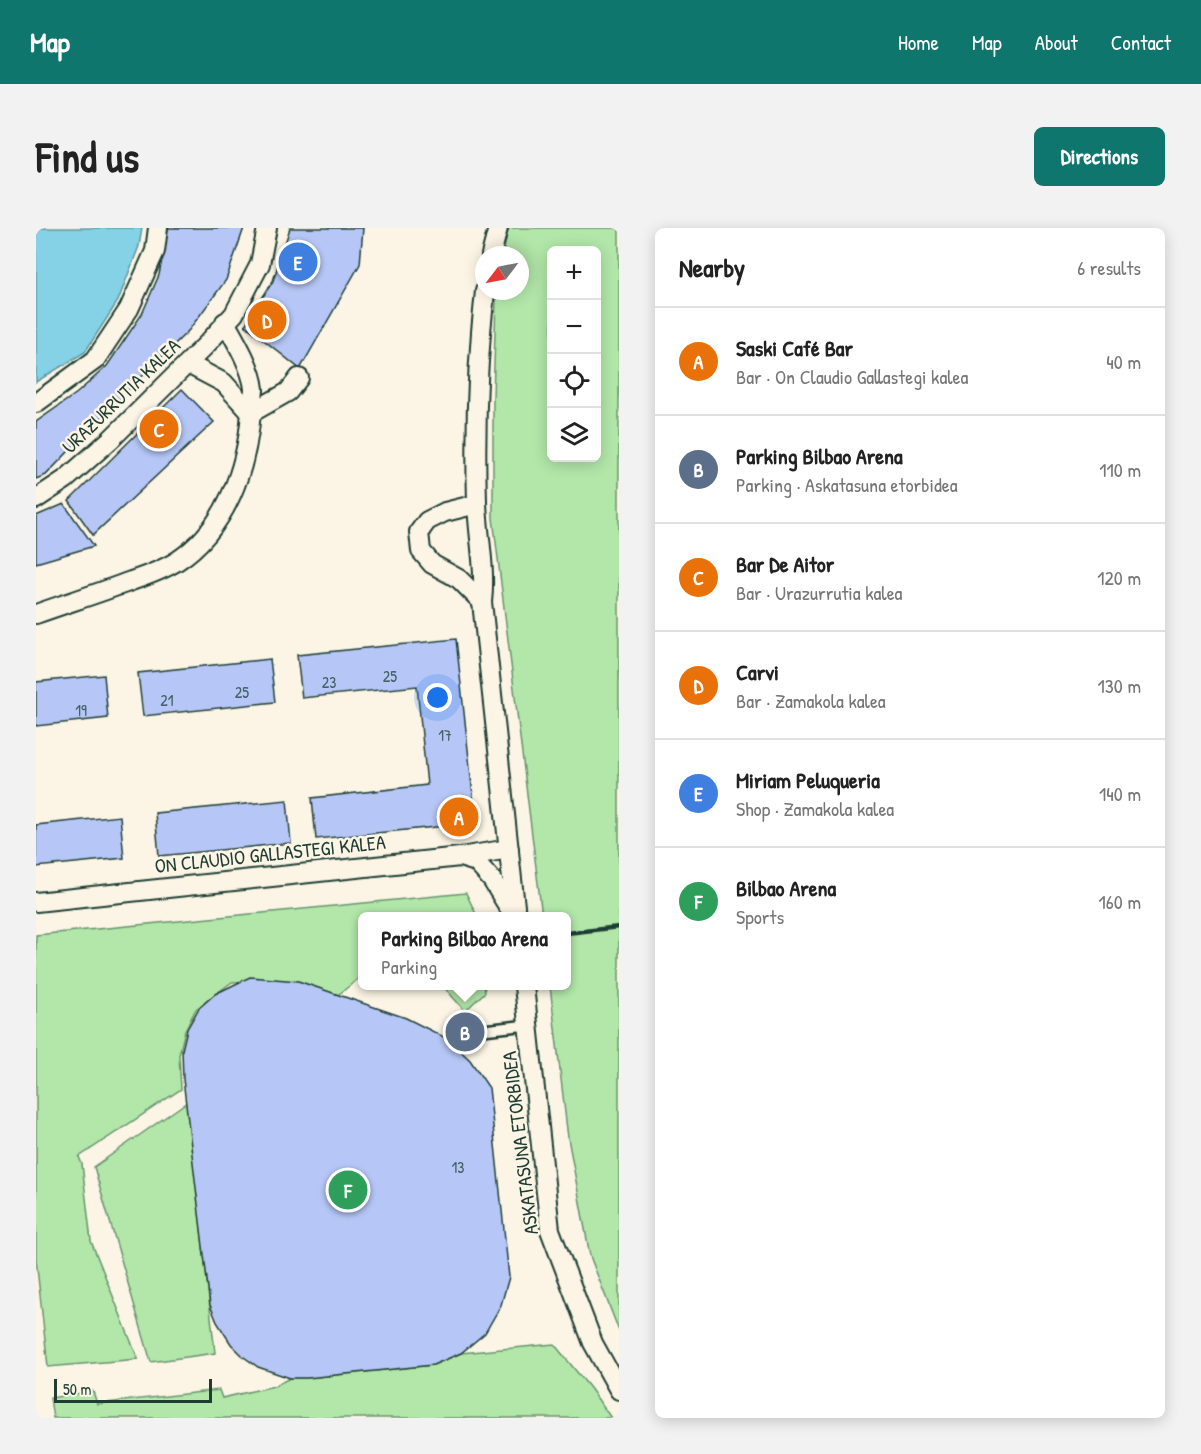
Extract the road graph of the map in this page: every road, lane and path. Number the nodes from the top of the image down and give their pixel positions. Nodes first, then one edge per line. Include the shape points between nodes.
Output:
1 (158, 228) edge
2 (267, 228) edge
3 (498, 228) edge
4 (493, 246) edge
5 (484, 300) edge
6 (225, 322) junction
7 (188, 364) junction
8 (299, 378) dead end
9 (36, 403) edge
10 (251, 413) junction
11 (36, 499) edge
12 (477, 504) junction
13 (482, 602) junction
14 (36, 614) edge
15 (509, 849) junction
16 (460, 856) junction
17 (36, 902) edge
18 (512, 912) edge
19 (515, 912) edge
20 (524, 990) edge
21 (528, 1025) junction
22 (465, 1032) dead end
23 (619, 1390) edge

1 - 9 street via 155,250 129,309 95,360
2 - 6 street, URAZURRUTIA KALEA via 260,264 234,314
3 - 4 street
5 - 12 street
6 - 7 street, URAZURRUTIA KALEA
6 - 10 street via 240,349 254,389
7 - 10 street via 224,384
7 - 11 street, URAZURRUTIA KALEA via 66,479
8 - 10 street via 288,392
10 - 14 street via 251,428 231,496 195,547 176,562 150,574
12 - 13 street via 485,581
12 - 13 street via 445,512 428,521 419,532 420,551 432,564 459,579
13 - 15 street
15 - 16 street, ON CLAUDIO GALLASTEGI KALEA
15 - 19 street
16 - 17 street, ON CLAUDIO GALLASTEGI KALEA
16 - 18 street via 476,862
20 - 21 street, ASKATASUNA ETORBIDEA
21 - 22 lane
21 - 23 street, ASKATASUNA ETORBIDEA via 550,1230 593,1343

